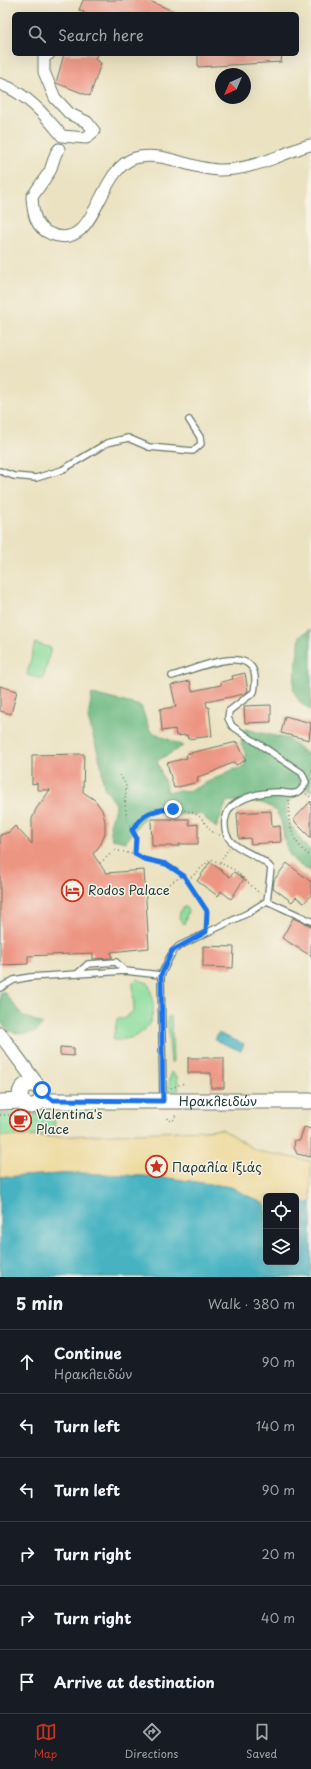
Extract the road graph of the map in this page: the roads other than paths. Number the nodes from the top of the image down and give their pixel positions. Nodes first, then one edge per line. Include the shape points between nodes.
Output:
1 (44, 56) edge
2 (0, 84) edge
3 (311, 145) edge
4 (59, 149) dead end
5 (189, 420) dead end
6 (0, 471) edge
7 (172, 676) dead end
8 (267, 901) junction
9 (311, 921) edge
10 (125, 971) junction
11 (77, 974) junction
12 (161, 975) junction
13 (0, 988) edge
14 (0, 1034) edge
15 (28, 1096) edge
16 (166, 1097) junction
17 (311, 1101) edge

1 - 2 street via 44,72 55,98 70,114 87,122 94,132 86,138 62,136 43,113 12,88
3 - 4 street via 302,146 245,168 222,170 205,169 155,155 134,158 116,172 81,232 58,237 45,232 37,224 32,209 32,197 50,171
5 - 6 lane via 200,437 201,444 193,451 149,447 128,438 107,443 62,470 36,478 14,476
7 - 8 lane via 224,660 241,659 247,662 256,680 254,692 229,711 228,718 232,726 302,773 306,782 301,790 294,794 255,794 229,809 226,817 227,837 232,843 271,868
8 - 9 lane
8 - 12 lane via 172,951
10 - 11 lane
10 - 11 lane via 116,962 109,962 88,964
10 - 12 lane
11 - 13 lane via 30,977 14,980
12 - 16 lane
14 - 15 street via 22,1064
15 - 16 main road, Ηρακλειδών
16 - 17 main road, Ηρακλειδών

